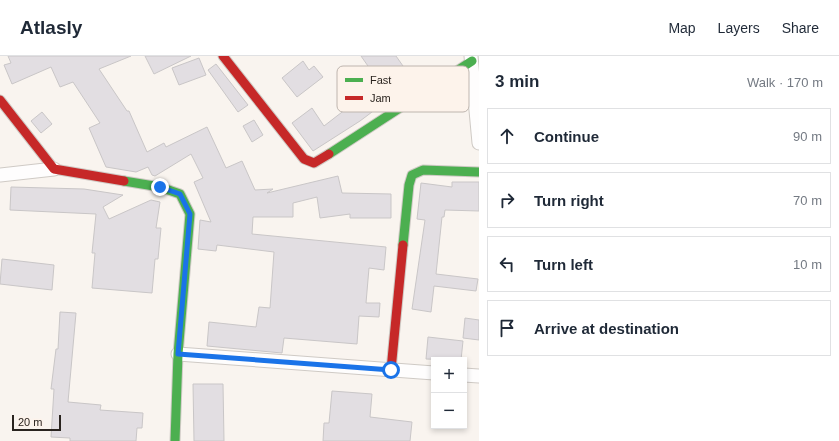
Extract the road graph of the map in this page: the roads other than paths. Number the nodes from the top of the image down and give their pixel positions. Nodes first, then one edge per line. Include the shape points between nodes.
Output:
1 (224, 56) edge
2 (472, 58) edge
3 (460, 66) edge
4 (0, 100) edge
5 (391, 112) edge
6 (479, 143) edge
7 (54, 169) junction
8 (479, 172) edge
9 (0, 175) edge
10 (178, 354) junction
11 (391, 370) junction
12 (431, 373) edge
13 (467, 375) edge
14 (479, 376) edge
15 (175, 441) edge

1 - 5 street via 304,159 314,163
2 - 3 street
2 - 6 street
4 - 7 street
7 - 9 street
7 - 10 street via 160,187 180,194 190,214
8 - 11 street via 423,170 412,175
10 - 11 street
10 - 15 street
11 - 12 street
13 - 14 street

